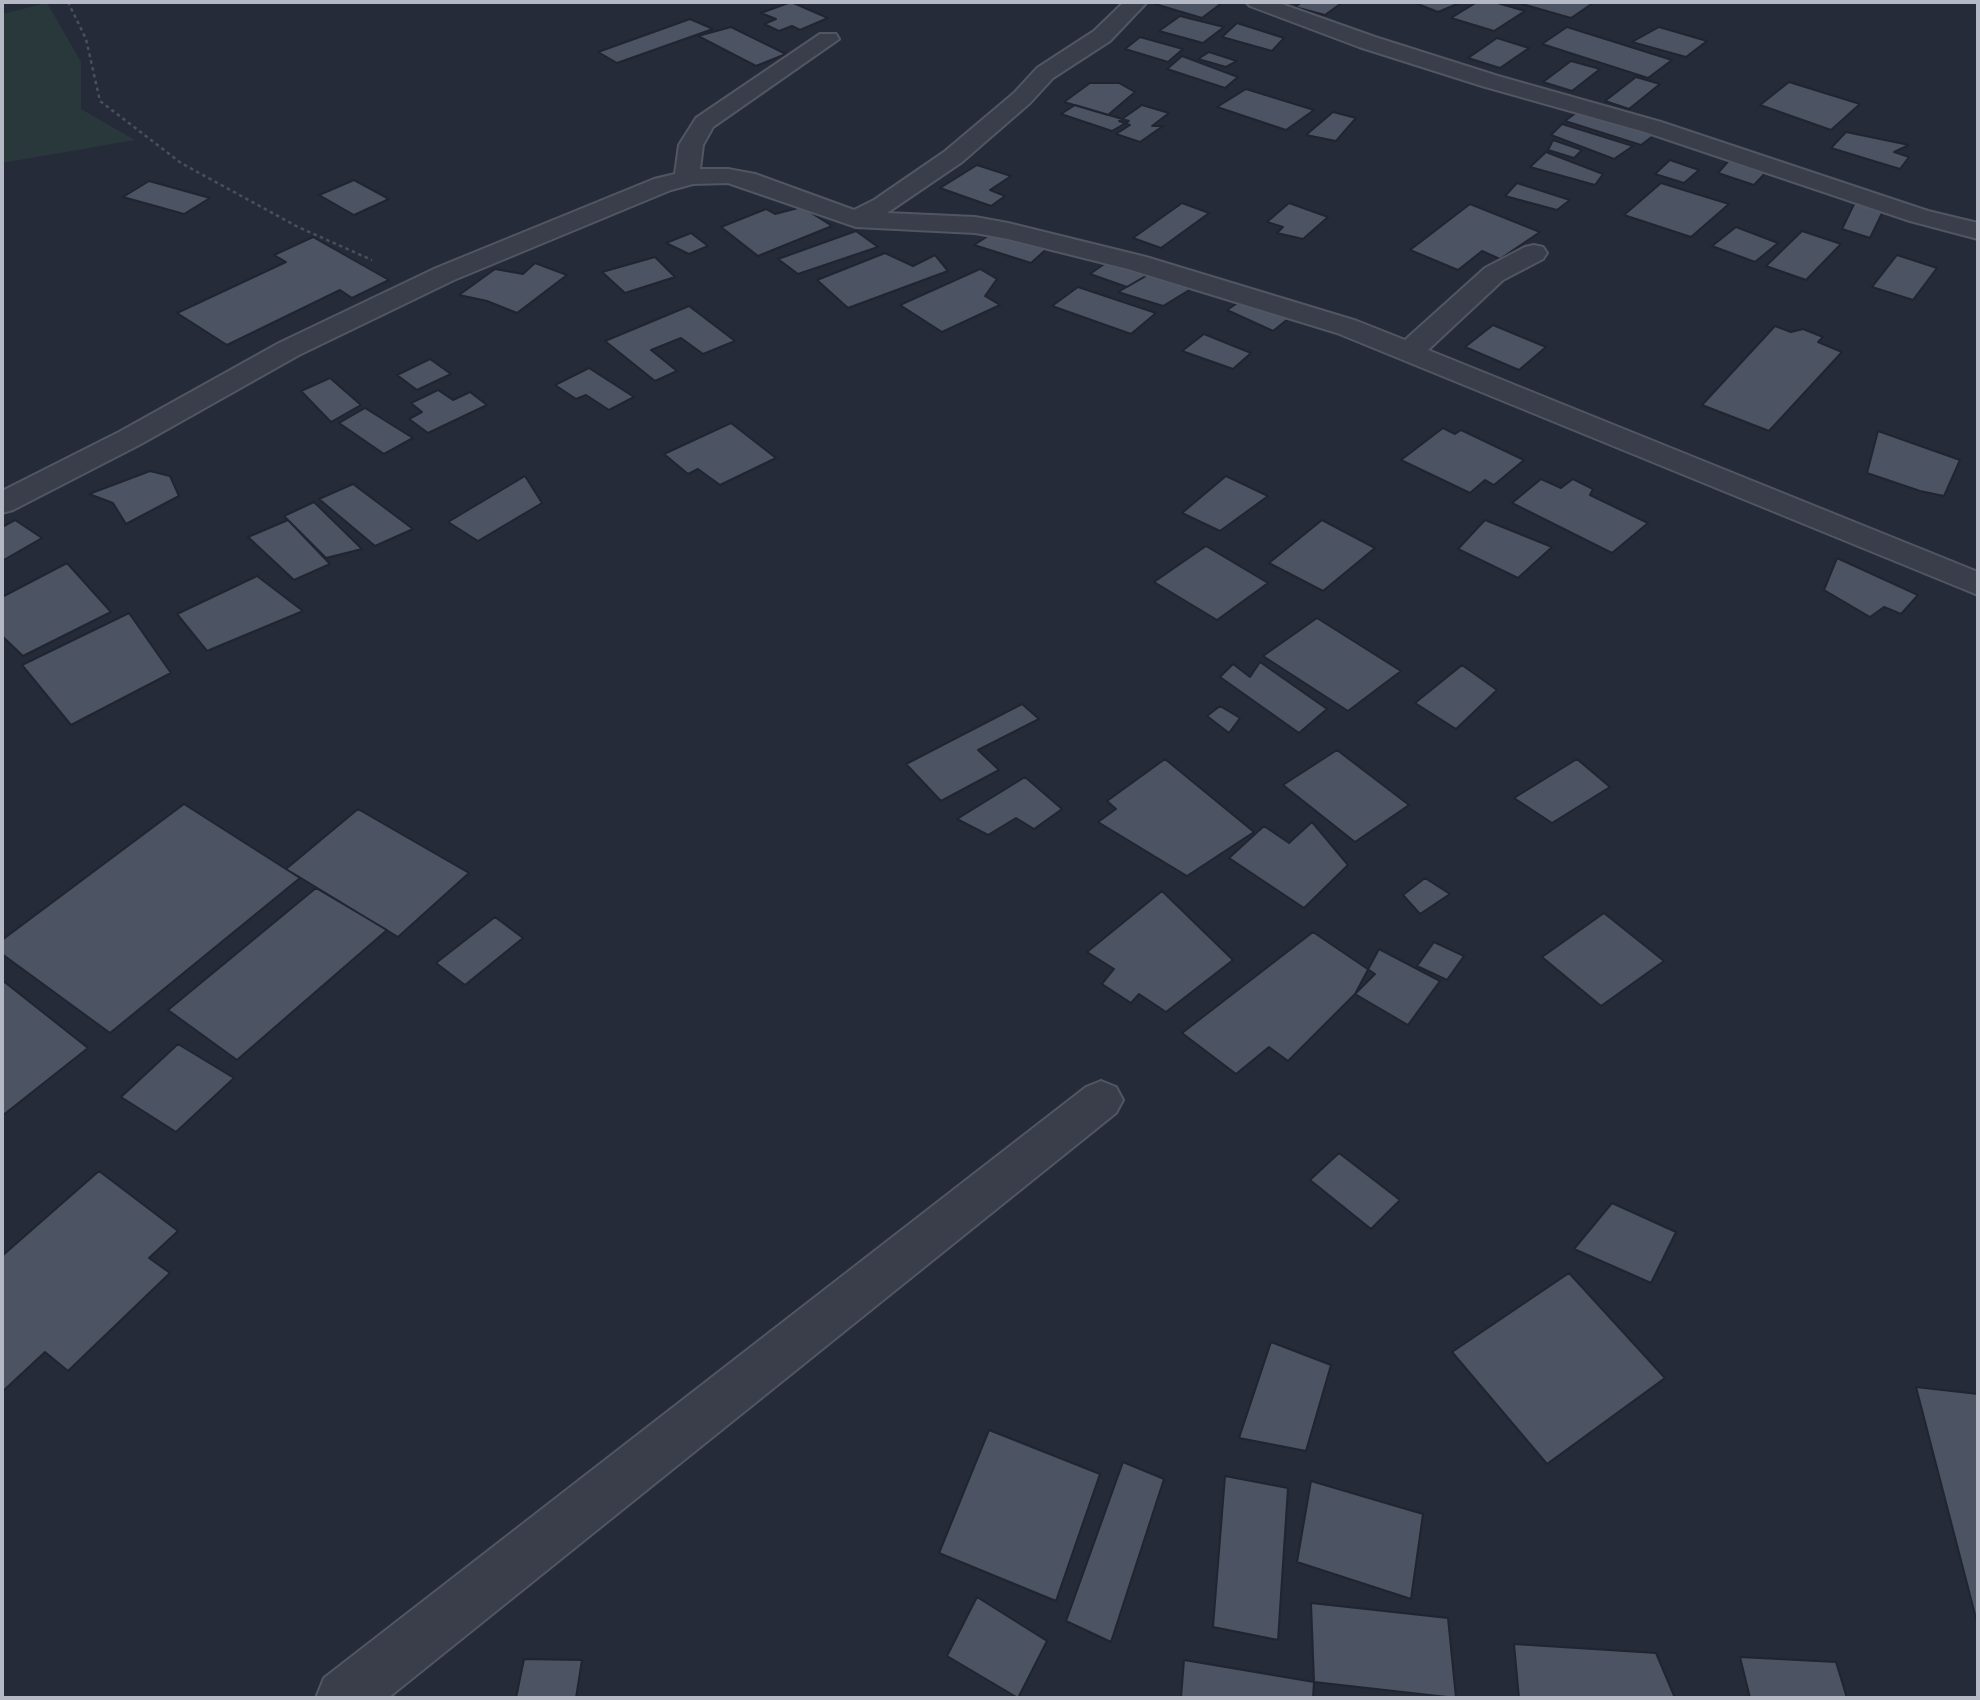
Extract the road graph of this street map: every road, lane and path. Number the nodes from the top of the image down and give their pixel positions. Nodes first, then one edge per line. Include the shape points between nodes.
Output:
1 (68, 2) edge
2 (1136, 2) edge
3 (1257, 2) edge
4 (828, 40) dead end
5 (687, 178) junction
6 (856, 219) junction
7 (1978, 231) edge
8 (1534, 253) dead end
9 (424, 283) junction
10 (1409, 352) junction
11 (2, 503) edge
12 (1978, 584) edge
13 (1101, 1100) dead end
14 (344, 1698) edge

1 - 9 path via 86,39 100,101 181,163 298,227
2 - 6 street via 1102,36 1045,73 953,157
3 - 7 street via 1367,42
4 - 5 street via 704,123 691,145
5 - 6 street via 746,179
5 - 9 street
6 - 10 street via 1008,231 1248,296
8 - 10 street via 1494,274
9 - 11 street via 289,349
10 - 12 street
13 - 14 street

